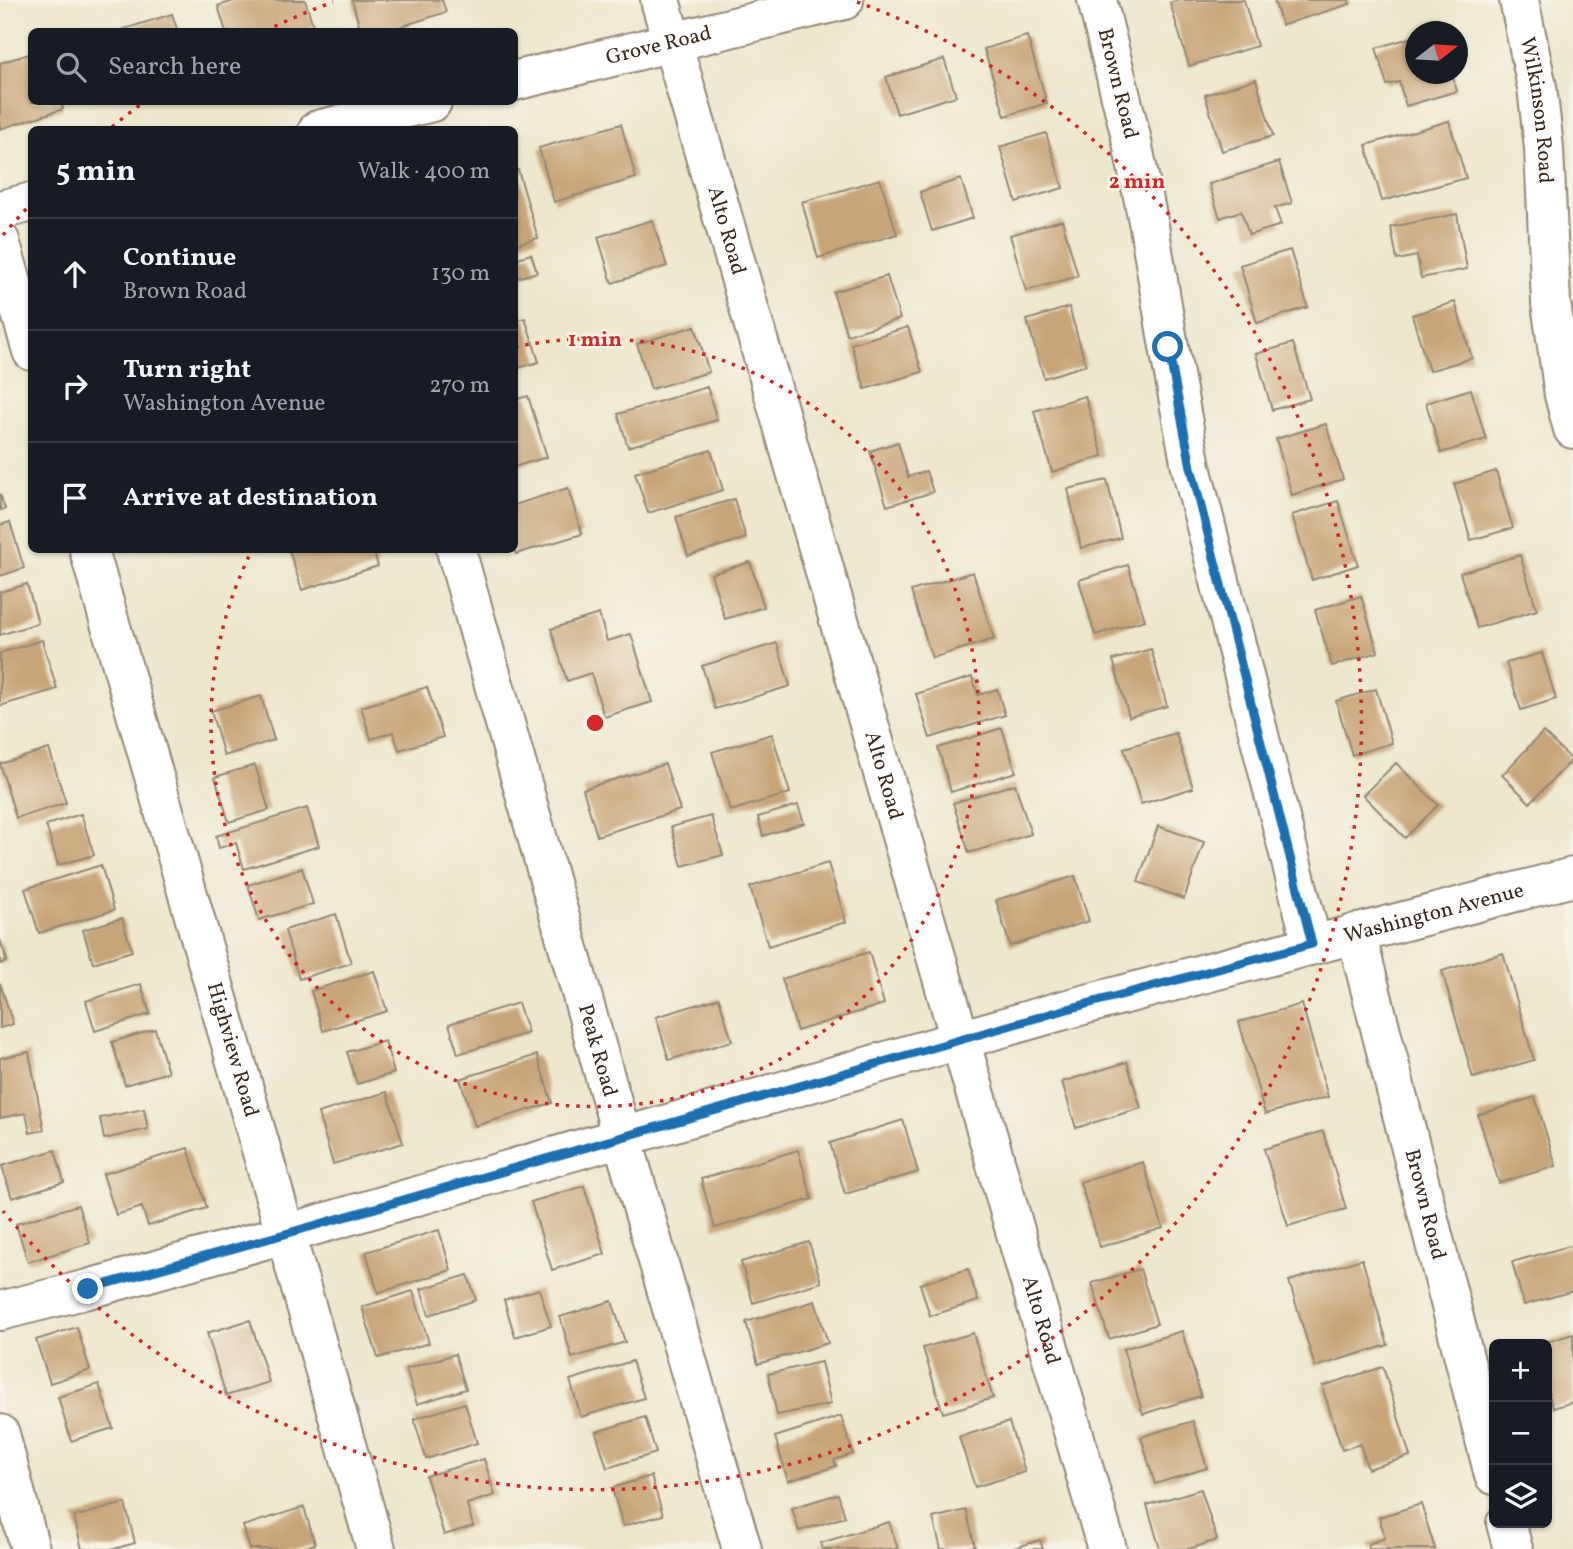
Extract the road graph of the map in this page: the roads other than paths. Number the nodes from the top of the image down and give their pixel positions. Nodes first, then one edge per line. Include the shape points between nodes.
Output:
1 (660, 0) edge
2 (844, 0) edge
3 (1097, 0) edge
4 (1519, 0) edge
5 (673, 43) junction
6 (518, 80) edge
7 (420, 105) edge
8 (338, 126) edge
9 (28, 203) edge
10 (0, 210) edge
11 (0, 241) edge
12 (28, 337) edge
13 (1573, 429) edge
14 (90, 553) edge
15 (457, 553) edge
16 (1573, 877) edge
17 (1356, 933) junction
18 (1312, 944) junction
19 (959, 1040) junction
20 (622, 1137) junction
21 (285, 1234) junction
22 (0, 1311) edge
23 (0, 1434) edge
24 (1491, 1465) edge
25 (1507, 1528) edge
26 (30, 1549) edge
27 (376, 1549) edge
28 (742, 1549) edge
29 (1107, 1549) edge
30 (1513, 1549) edge

1 - 5 street, Alto Road
2 - 5 street, Grove Road
3 - 18 street, Brown Road via 1149,226 1191,467
4 - 13 street, Wilkinson Road via 1537,87 1551,303
5 - 6 street, Grove Road
5 - 19 street, Alto Road
7 - 8 street
9 - 10 street
11 - 12 street
14 - 21 street, Highview Road
15 - 20 street, Peak Road
16 - 17 street, Washington Avenue
17 - 18 street, Washington Avenue
17 - 24 street, Brown Road
18 - 19 street, Washington Avenue
19 - 20 street, Washington Avenue
19 - 29 street, Alto Road
20 - 21 street, Washington Avenue
20 - 28 street, Peak Road
21 - 22 street, Washington Avenue
21 - 27 street, Highview Road
23 - 26 street
25 - 30 street

